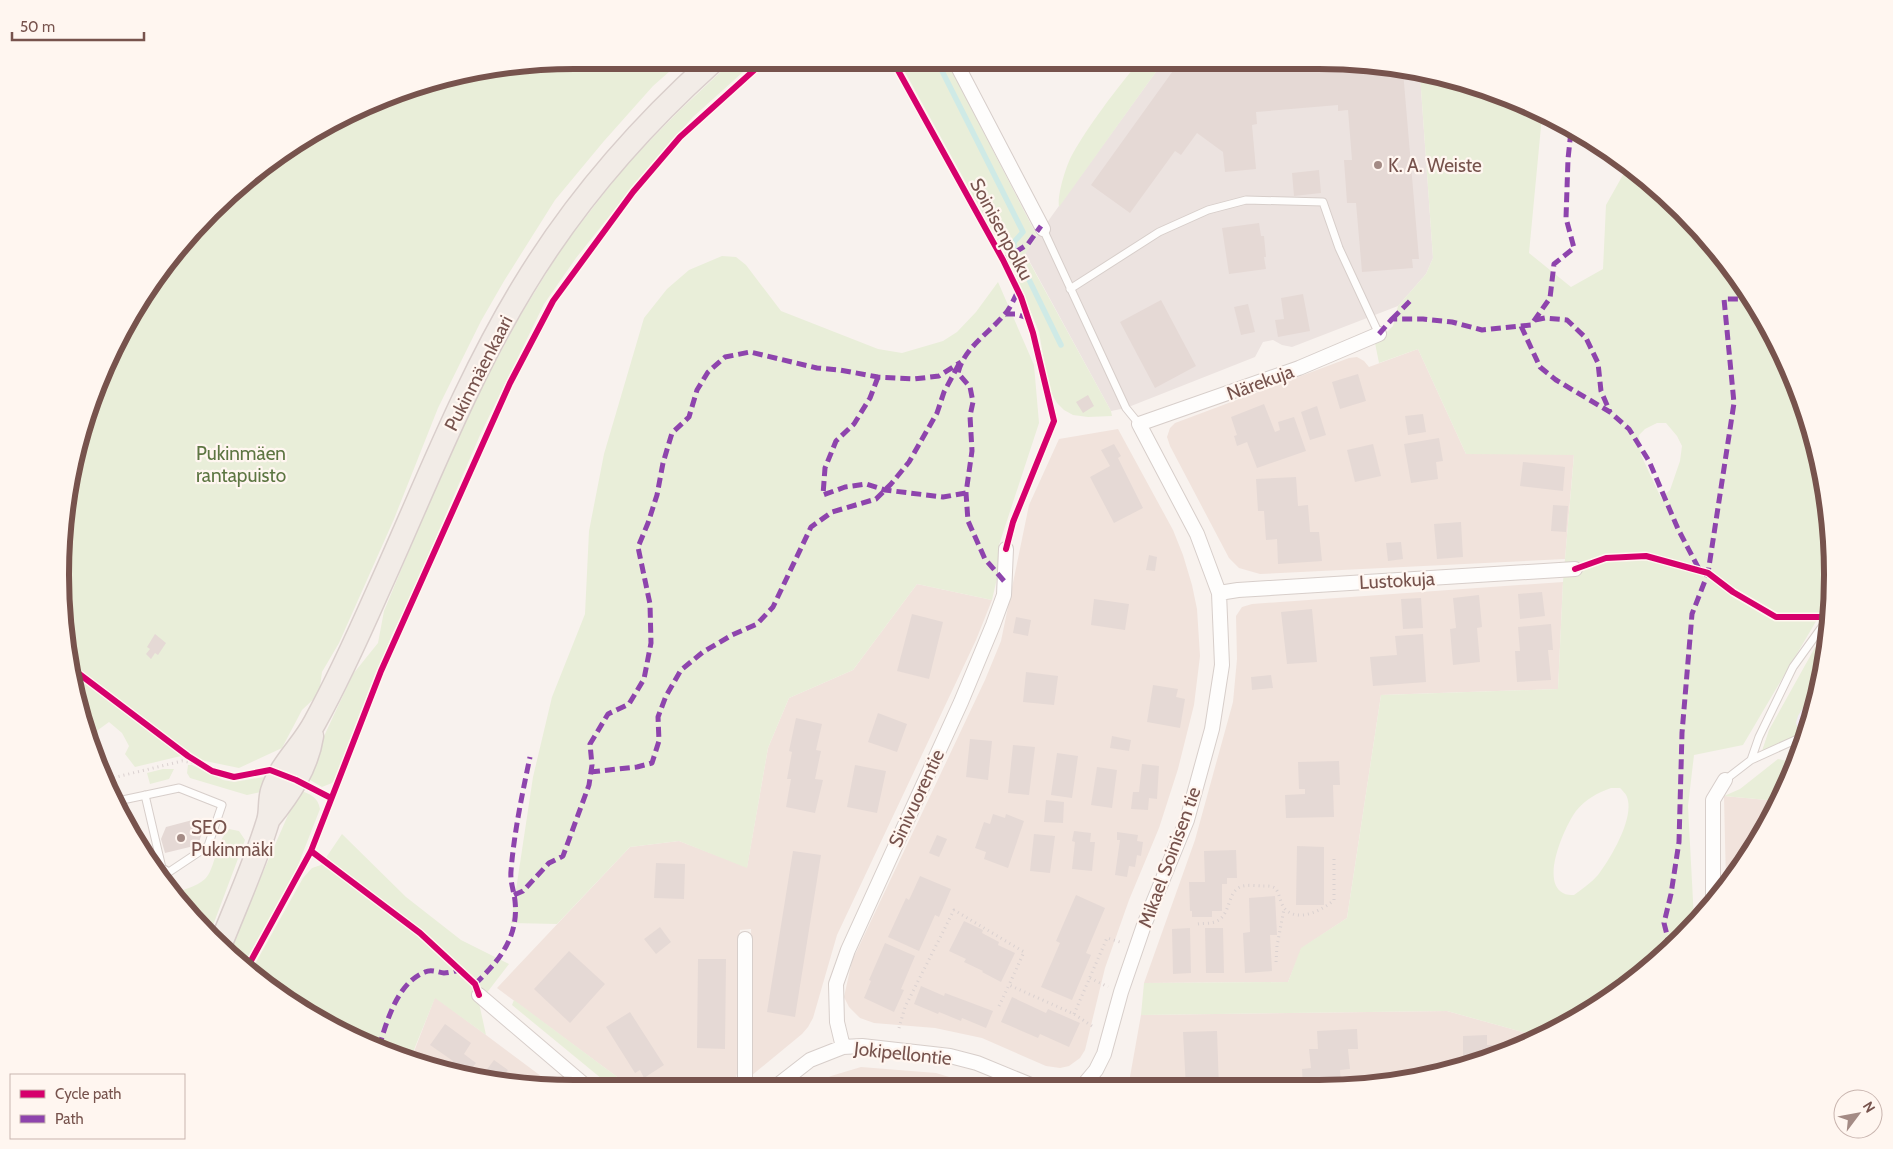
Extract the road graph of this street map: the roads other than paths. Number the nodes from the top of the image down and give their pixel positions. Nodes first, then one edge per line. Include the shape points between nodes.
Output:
1 (705, 69) edge
2 (959, 69) edge
3 (1042, 229) joint
4 (1070, 289) junction
5 (1379, 334) joint
6 (1139, 424) junction
7 (1006, 549) dead end
8 (1575, 569) dead end
9 (1219, 593) junction
10 (1821, 629) edge
11 (1796, 740) edge
12 (1751, 760) junction
13 (1725, 780) joint
14 (145, 795) junction
15 (122, 800) edge
16 (161, 866) edge
17 (164, 869) edge
18 (169, 872) joint
19 (1714, 890) edge
20 (223, 938) edge
21 (745, 939) dead end
22 (479, 995) dead end
23 (842, 1047) junction
24 (579, 1080) edge
25 (745, 1080) edge
26 (784, 1080) edge
27 (1008, 1080) edge
28 (1088, 1080) edge

1 - 20 main road, Pukinmäenkaari via 662,109 592,188 523,286 469,387 374,601 314,725 280,773 271,793 269,819
2 - 3 street
3 - 4 lane
4 - 5 lane via 1159,232 1208,210 1246,200 1323,202 1339,248
4 - 6 lane via 1126,408
5 - 6 street, Närekuja via 1299,368
6 - 9 street, Mikael Soinisen tie via 1198,534
7 - 23 street, Sinivuorentie via 1004,595 993,625 848,950 836,984 837,1022
8 - 9 street, Lustokuja
9 - 28 street, Mikael Soinisen tie via 1222,665 1212,729 1187,820 1137,943 1104,1054
10 - 12 lane via 1793,667
11 - 12 lane
12 - 13 lane
13 - 19 street via 1713,800
14 - 15 lane
14 - 16 lane
14 - 18 lane via 178,788 222,805 208,846
17 - 18 lane
21 - 25 street
22 - 24 street
23 - 26 street, Jokipellontie via 810,1060
23 - 27 street, Jokipellontie via 879,1047 950,1056 978,1063

